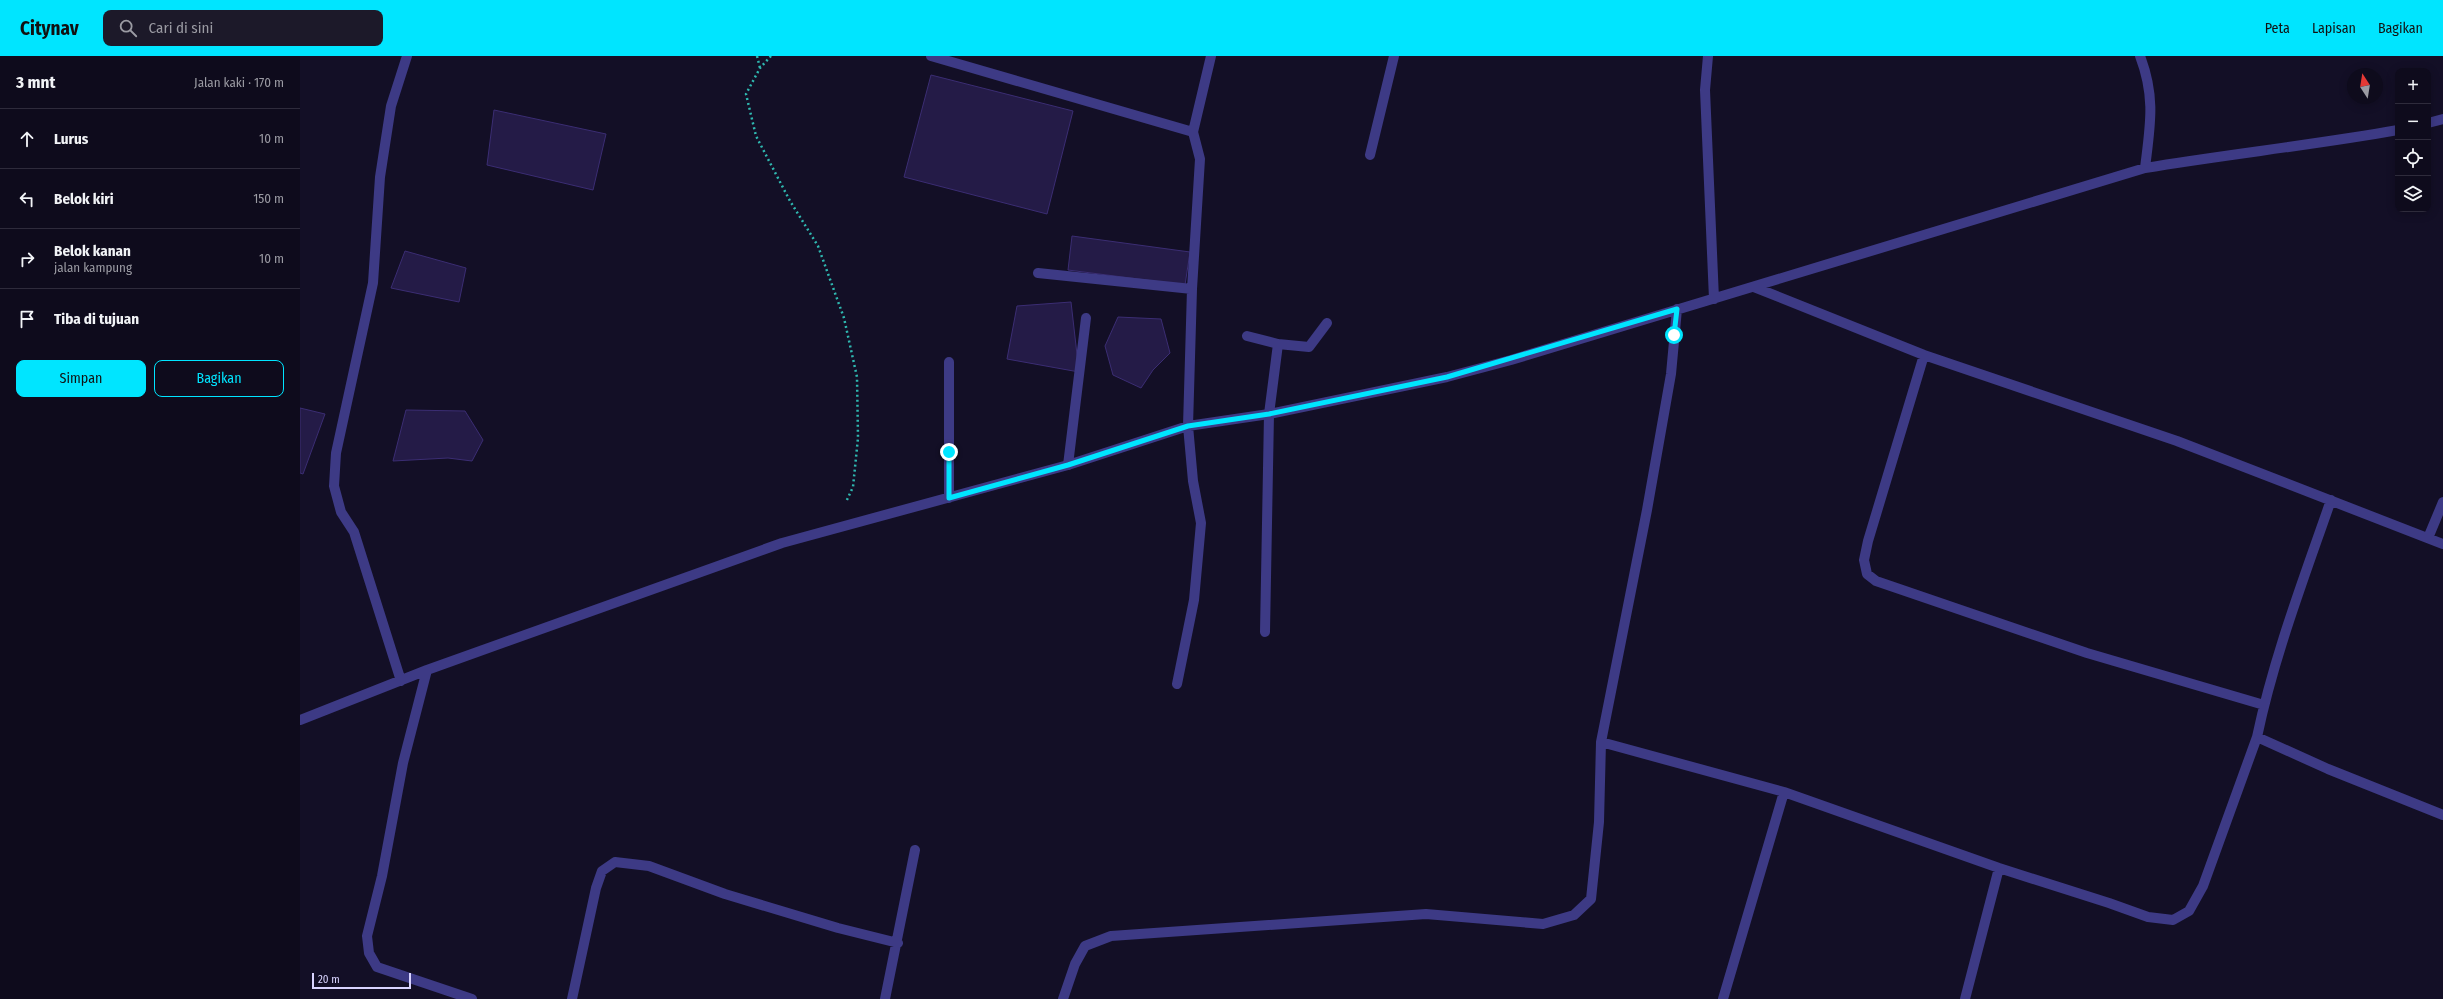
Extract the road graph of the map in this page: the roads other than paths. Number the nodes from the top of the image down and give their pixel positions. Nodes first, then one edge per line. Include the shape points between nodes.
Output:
1 (408, 56) edge
2 (931, 56) edge
3 (1211, 56) edge
4 (1394, 56) edge
5 (1708, 56) edge
6 (2140, 56) edge
7 (2443, 119) edge
8 (2431, 122) edge
9 (2395, 131) edge
10 (1193, 132) junction
11 (1370, 155) dead end
12 (2145, 168) junction
13 (1038, 273) dead end
14 (1754, 287) junction
15 (1192, 289) junction
16 (1714, 299) junction
17 (1677, 309) junction
18 (1086, 318) dead end
19 (1327, 323) dead end
20 (1247, 336) dead end
21 (1278, 344) junction
22 (1924, 355) junction
23 (948, 362) dead end
24 (1269, 414) junction
25 (1188, 426) junction
26 (1068, 465) junction
27 (949, 498) junction
28 (2331, 500) junction
29 (2443, 502) edge
30 (2428, 538) junction
31 (2443, 544) edge
32 (1265, 632) dead end
33 (427, 670) junction
34 (401, 681) junction
35 (1177, 684) dead end
36 (2264, 705) junction
37 (300, 720) edge
38 (2257, 737) junction
39 (1601, 742) junction
40 (1784, 792) junction
41 (2443, 815) edge
42 (915, 850) dead end
43 (1999, 868) junction
44 (898, 944) junction
45 (472, 999) edge
46 (572, 999) edge
47 (885, 999) edge
48 (1063, 999) edge
49 (1723, 999) edge
50 (1965, 999) edge

1 - 34 street via 391,106 380,177 373,283 336,453 334,486 341,512 354,532
2 - 10 street
3 - 10 street
4 - 11 street
5 - 16 street via 1706,90
6 - 12 street via 2147,76 2152,111
7 - 8 street
9 - 12 street
10 - 15 street via 1200,159
12 - 14 street
13 - 15 street
14 - 16 street
14 - 22 street
15 - 25 street
16 - 17 street
17 - 24 street via 1447,377
17 - 39 street via 1671,374
18 - 26 street
19 - 21 street via 1309,347
20 - 21 street
21 - 24 street
22 - 28 street via 2177,441
22 - 36 street via 1868,541 1864,560 1866,574 1876,581 2087,653
23 - 27 street
24 - 25 street
24 - 32 street
25 - 26 street
25 - 35 street via 1193,481 1201,523 1194,600
26 - 27 street
27 - 33 street via 782,543
28 - 30 street
28 - 36 street via 2296,600
29 - 30 street
30 - 31 street
33 - 34 street
33 - 45 street via 403,763 382,876 367,936 369,953 377,967
34 - 37 street
36 - 38 street
38 - 41 street via 2328,769
38 - 43 street via 2203,886 2189,911 2173,920 2148,918
39 - 40 street
39 - 48 street via 1599,822 1591,899 1574,915 1543,924 1426,914 1111,936 1085,946 1075,964
40 - 43 street
40 - 49 street
42 - 44 street
43 - 50 street
44 - 46 street via 725,894 649,866 615,862 602,871 596,888
44 - 47 street

